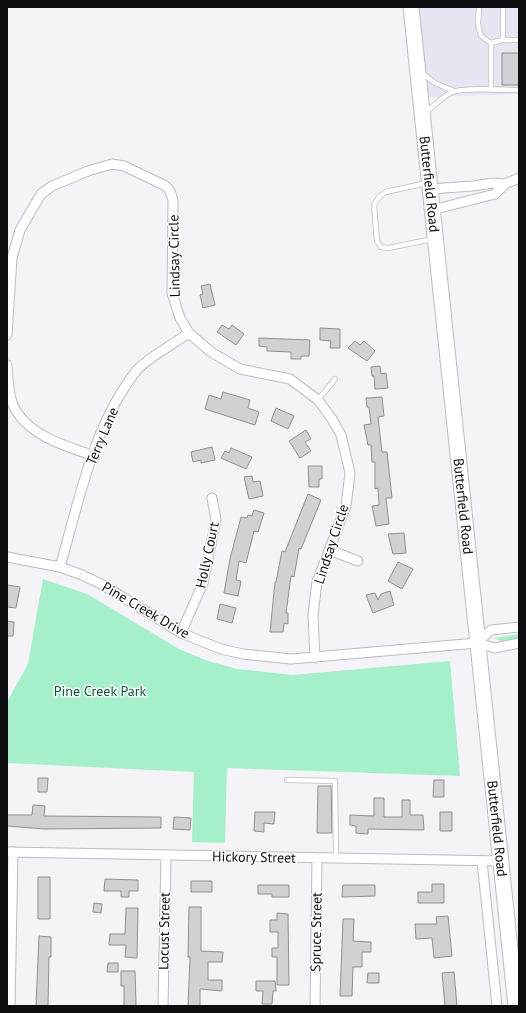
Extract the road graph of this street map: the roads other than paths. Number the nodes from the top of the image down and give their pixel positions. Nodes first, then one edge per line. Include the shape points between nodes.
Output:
1 (411, 7) edge
2 (479, 7) edge
3 (503, 7) edge
4 (503, 40) junction
5 (519, 40) edge
6 (491, 43) junction
7 (417, 70) junction
8 (491, 89) junction
9 (519, 90) edge
10 (454, 91) junction
11 (422, 115) junction
12 (519, 178) edge
13 (505, 184) junction
14 (429, 186) junction
15 (432, 210) junction
16 (435, 239) junction
17 (189, 333) junction
18 (7, 335) edge
19 (7, 365) edge
20 (335, 379) dead end
21 (318, 400) junction
22 (92, 455) junction
23 (212, 498) dead end
24 (329, 550) junction
25 (7, 557) edge
26 (358, 561) dead end
27 (60, 567) junction
28 (519, 627) edge
29 (181, 633) junction
30 (478, 643) junction
31 (519, 643) edge
32 (315, 658) junction
33 (287, 780) dead end
34 (10, 852) edge
35 (166, 856) junction
36 (317, 858) junction
37 (336, 859) junction
38 (482, 861) junction
39 (501, 861) junction
40 (10, 1006) edge
41 (163, 1006) edge
42 (315, 1006) edge
43 (497, 1006) edge
44 (516, 1006) edge

1 - 7 main road, Butterfield Road
2 - 6 lane via 478,24 481,36
3 - 4 lane
4 - 5 lane
4 - 6 lane
6 - 8 lane
7 - 10 lane via 435,83
7 - 11 main road, Butterfield Road
8 - 9 lane
8 - 10 lane
10 - 11 lane
11 - 14 main road, Butterfield Road
12 - 13 street
13 - 14 street
13 - 15 street via 495,194
14 - 15 main road, Butterfield Road
14 - 16 lane via 385,192 379,197 374,205 377,241 381,247 388,248
15 - 16 main road, Butterfield Road
16 - 30 main road, Butterfield Road
17 - 18 street, Lindsay Circle via 180,318 172,293 174,212 170,191 160,183 124,166 112,164 52,186 35,202 20,230 12,258
17 - 21 street, Lindsay Circle via 211,352 240,369 290,379
17 - 22 street, Terry Lane via 138,369 115,404
19 - 22 street via 13,404 22,417 38,432 62,446
20 - 21 lane
21 - 24 street, Lindsay Circle via 341,435 350,473 346,506
22 - 27 street, Terry Lane
23 - 29 street, Holly Court via 216,520 203,583
24 - 26 street
24 - 32 street, Lindsay Circle via 317,582 313,615
25 - 27 street, Pine Creek Drive
27 - 29 street, Pine Creek Drive via 103,585
28 - 30 street via 491,630
29 - 32 street, Pine Creek Drive via 221,649 244,654 291,659
30 - 31 street, Pine Creek Drive via 495,648
30 - 32 street, Pine Creek Drive
30 - 39 main road, Butterfield Road
33 - 37 lane via 335,781
34 - 35 street, Hickory Street
34 - 40 street
35 - 36 street, Hickory Street
35 - 41 street, Locust Street
36 - 37 street, Hickory Street
36 - 42 street, Spruce Street
37 - 38 street, Hickory Street
38 - 39 street, Hickory Street
38 - 43 street
39 - 44 main road, Butterfield Road

